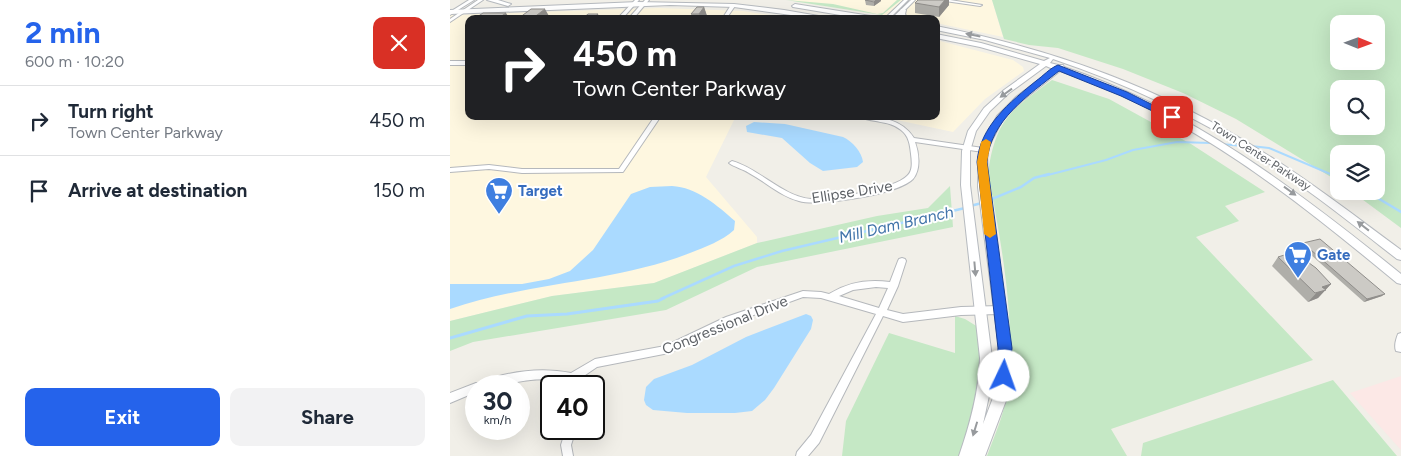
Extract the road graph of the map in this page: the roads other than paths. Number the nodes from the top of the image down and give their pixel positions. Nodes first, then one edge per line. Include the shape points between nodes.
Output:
1 (481, 0) edge
2 (490, 0) edge
3 (739, 0) edge
4 (906, 0) edge
5 (913, 0) edge
6 (940, 0) edge
7 (473, 2) edge
8 (635, 2) edge
9 (646, 2) edge
10 (600, 3) edge
11 (508, 4) junction
12 (980, 5) dead end
13 (450, 6) edge
14 (733, 6) junction
15 (465, 8) junction
16 (903, 10) junction
17 (452, 12) edge
18 (621, 15) edge
19 (622, 15) edge
20 (634, 15) edge
21 (727, 15) edge
22 (802, 15) edge
23 (852, 15) edge
24 (890, 15) edge
25 (897, 15) edge
26 (903, 15) edge
27 (450, 21) edge
28 (940, 29) edge
29 (940, 37) edge
30 (1009, 52) junction
31 (1054, 57) junction
32 (1067, 61) junction
33 (450, 63) edge
34 (465, 63) edge
35 (1045, 64) junction
36 (1058, 68) junction
37 (1029, 76) junction
38 (655, 120) edge
39 (880, 120) edge
40 (914, 140) junction
41 (967, 148) junction
42 (983, 150) junction
43 (732, 163) dead end
44 (450, 170) edge
45 (1401, 256) edge
46 (902, 261) dead end
47 (1401, 280) edge
48 (894, 286) junction
49 (829, 298) junction
50 (1000, 310) junction
51 (981, 311) junction
52 (882, 312) junction
53 (1401, 338) edge
54 (1401, 348) edge
55 (582, 375) edge
56 (465, 392) edge
57 (450, 398) edge
58 (568, 440) edge
59 (568, 456) edge
60 (801, 456) edge
61 (966, 456) edge
62 (978, 456) edge

1 - 7 street
2 - 11 main road
3 - 23 main road
4 - 24 street
5 - 16 street
6 - 12 street
7 - 11 main road
7 - 15 main road
8 - 9 main road
8 - 10 main road
8 - 19 street
9 - 14 main road
9 - 20 street
10 - 11 main road
10 - 15 main road
10 - 18 main road via 622,12
13 - 15 main road
14 - 21 street
14 - 22 main road
15 - 17 main road
15 - 27 street
16 - 25 street
16 - 26 main road
31 -> 28 main road, Town Center Parkway via 988,38
29 - 30 main road, Town Center Parkway
30 - 35 main road, Town Center Parkway
30 - 37 main road via 1030,65
31 - 32 main road, Town Center Parkway
31 - 35 main road
32 - 36 main road
45 -> 32 main road, Town Center Parkway via 1275,163 1227,134 1132,86
33 - 34 street
35 - 36 main road, Town Center Parkway
35 - 37 main road
36 - 42 main road via 1000,118
36 -> 47 main road, Town Center Parkway via 1124,94 1198,131 1301,200
37 -> 41 main road via 983,114 971,133
38 - 44 street via 621,171
39 - 40 street via 907,129
40 - 41 street
40 - 43 street, Ellipse Drive via 915,170 903,182 878,190 813,201 791,195 744,166
41 - 42 street
41 -> 51 main road via 967,192
42 - 50 main road via 983,187
46 - 48 street
48 - 49 street via 874,282 852,286
48 - 52 street
49 - 52 street, Congressional Drive
49 - 55 street, Congressional Drive via 803,294 728,320 666,350 595,364
50 - 51 street, Congressional Drive
50 - 62 main road via 1005,348 1003,390
51 - 52 street, Congressional Drive via 903,318
51 -> 61 main road via 986,368 983,403
52 - 60 street via 815,439
53 - 54 street
56 - 57 street
58 - 59 street

